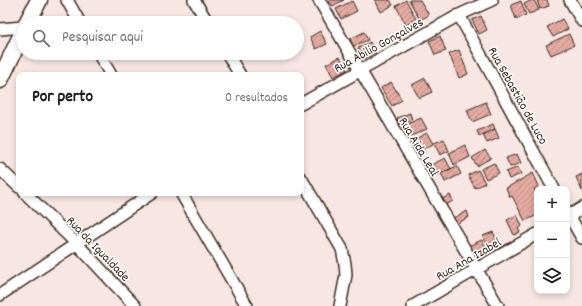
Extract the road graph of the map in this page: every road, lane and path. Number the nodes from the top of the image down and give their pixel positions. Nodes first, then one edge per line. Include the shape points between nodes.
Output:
1 (39, 0) edge
2 (67, 0) edge
3 (194, 0) edge
4 (319, 0) edge
5 (492, 0) edge
6 (570, 0) edge
7 (459, 15) junction
8 (31, 16) edge
9 (76, 16) edge
10 (204, 16) edge
11 (582, 20) edge
12 (16, 28) edge
13 (0, 29) edge
14 (16, 47) edge
15 (102, 60) edge
16 (231, 60) edge
17 (360, 71) junction
18 (109, 72) edge
19 (238, 72) edge
20 (0, 80) edge
21 (304, 102) edge
22 (0, 169) edge
23 (304, 183) edge
24 (16, 184) edge
25 (552, 186) edge
26 (28, 196) edge
27 (148, 196) edge
28 (183, 196) edge
29 (582, 208) edge
30 (570, 214) edge
31 (570, 218) edge
32 (534, 236) edge
33 (582, 238) edge
34 (77, 244) junction
35 (476, 269) junction
36 (0, 295) edge
37 (136, 306) edge
38 (247, 306) edge
39 (340, 306) edge
40 (413, 306) edge
41 (498, 306) edge

1 - 8 main road
2 - 9 street
3 - 10 street
4 - 17 street, Rua Aida Leal
5 - 7 street, Rua Abilio Gonçalves
6 - 11 street
7 - 17 street, Rua Abilio Gonçalves
7 - 25 street, Rua Sebastião de Luco
12 - 13 street
14 - 20 main road
15 - 18 street
16 - 19 street
17 - 21 street, Rua Abilio Gonçalves
17 - 35 street, Rua Aida Leal
22 - 24 street
23 - 39 street via 342,249 346,275
26 - 34 street, Rua da Igualdade
27 - 34 street
28 - 38 street
29 - 30 street
31 - 33 street
32 - 35 street, Rua Ana Izabel
34 - 36 street
34 - 37 street, Rua da Igualdade
35 - 40 street, Rua Ana Izabel
35 - 41 street, Rua Aida Leal

